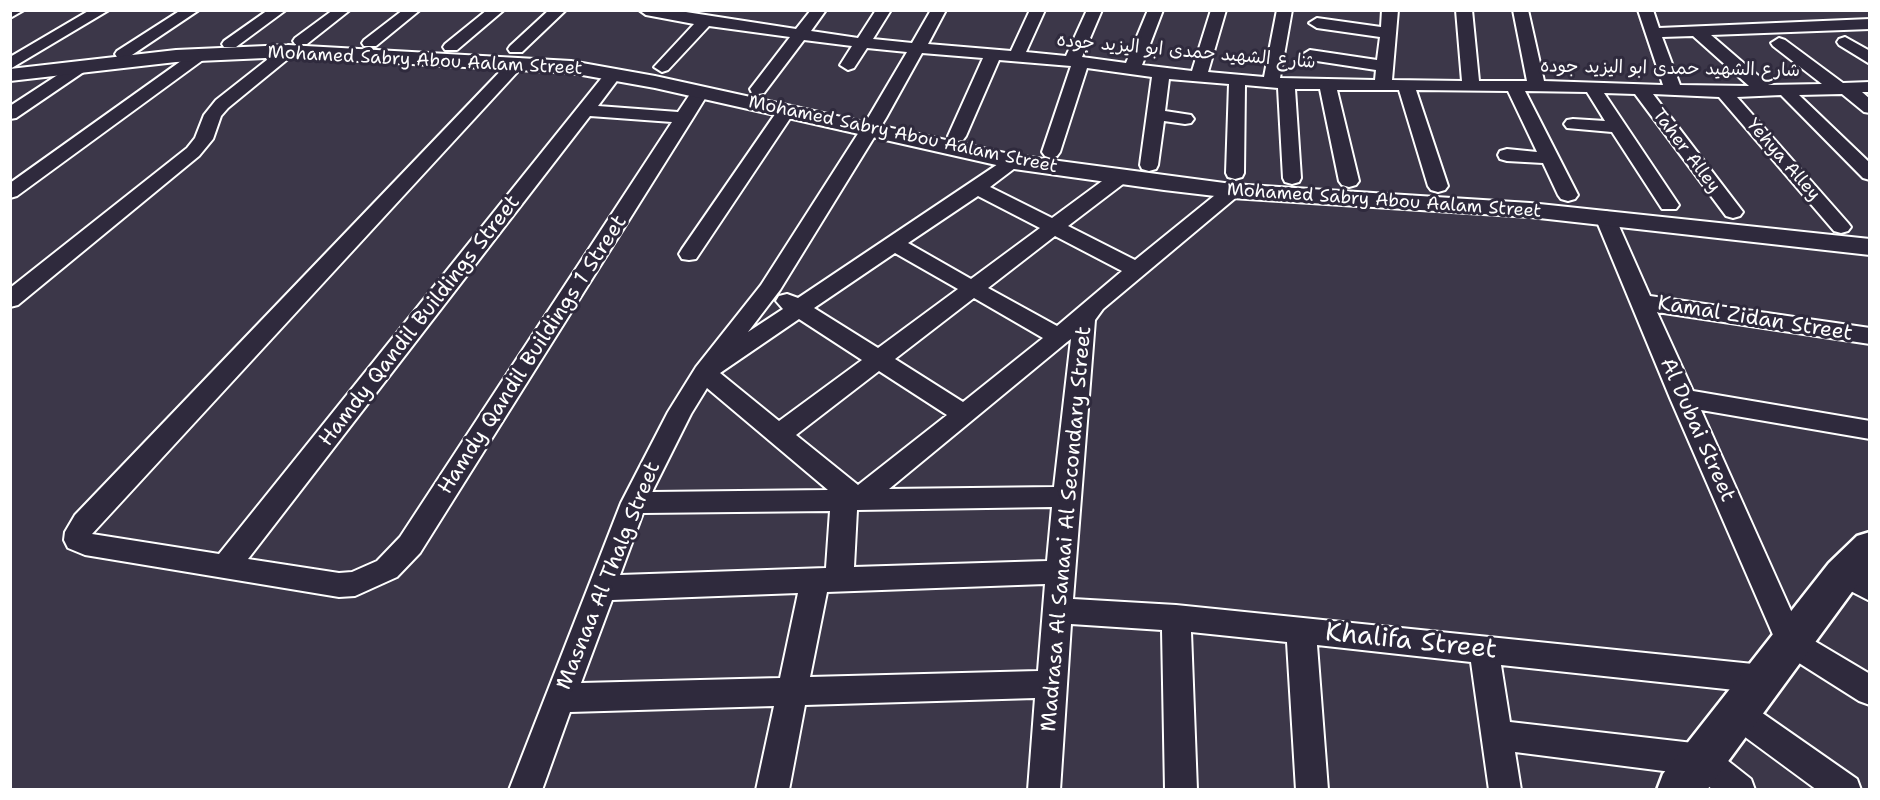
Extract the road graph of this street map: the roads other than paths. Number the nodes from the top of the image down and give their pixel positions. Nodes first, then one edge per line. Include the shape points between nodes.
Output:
1 (17, 10) edge
2 (102, 10) edge
3 (192, 10) edge
4 (279, 10) edge
5 (343, 10) edge
6 (413, 10) edge
7 (497, 10) edge
8 (559, 10) edge
9 (646, 10) edge
10 (819, 10) edge
11 (884, 10) edge
12 (939, 10) edge
13 (1038, 10) edge
14 (1095, 10) edge
15 (1156, 10) edge
16 (1219, 10) edge
17 (1285, 10) edge
18 (1390, 10) edge
19 (1464, 10) edge
20 (1520, 10) edge
21 (1645, 10) edge
22 (10, 14) edge
23 (705, 21) junction
24 (1317, 23) dead end
25 (1869, 24) edge
26 (1697, 31) junction
27 (802, 33) junction
28 (1388, 33) junction
29 (1653, 33) junction
30 (1845, 42) dead end
31 (370, 43) junction
32 (863, 43) junction
33 (1779, 43) dead end
34 (230, 44) junction
35 (295, 46) junction
36 (451, 47) junction
37 (918, 49) junction
38 (123, 54) junction
39 (201, 54) junction
40 (993, 55) junction
41 (1310, 55) dead end
42 (516, 56) junction
43 (1016, 57) junction
44 (1869, 59) edge
45 (1077, 61) junction
46 (10, 65) edge
47 (848, 65) dead end
48 (82, 66) junction
49 (1384, 66) junction
50 (662, 67) junction
51 (1132, 69) junction
52 (1161, 73) junction
53 (614, 74) junction
54 (10, 75) edge
55 (1199, 76) junction
56 (1237, 80) junction
57 (1278, 83) junction
58 (1327, 85) junction
59 (1383, 86) junction
60 (1406, 86) junction
61 (1471, 86) junction
62 (1514, 87) junction
63 (1537, 87) junction
64 (1592, 87) junction
65 (1869, 87) edge
66 (1843, 88) junction
67 (758, 89) junction
68 (1640, 89) junction
69 (1673, 90) junction
70 (1786, 91) junction
71 (700, 92) junction
72 (1724, 92) junction
73 (1766, 92) junction
74 (1869, 108) edge
75 (586, 110) junction
76 (786, 111) junction
77 (10, 114) edge
78 (1156, 116) junction
79 (684, 118) junction
80 (1185, 119) dead end
81 (872, 124) junction
82 (1573, 124) dead end
83 (1618, 127) junction
84 (957, 136) junction
85 (1050, 152) junction
86 (1507, 155) dead end
87 (1550, 159) junction
88 (1014, 162) junction
89 (1149, 165) junction
90 (1869, 174) edge
91 (1120, 177) junction
92 (1292, 178) junction
93 (1349, 181) junction
94 (1234, 182) junction
95 (1438, 186) junction
96 (976, 187) junction
97 (10, 192) edge
98 (1568, 195) junction
99 (1669, 206) junction
100 (1733, 212) junction
101 (1605, 217) junction
102 (1054, 227) junction
103 (1841, 227) junction
104 (1869, 231) edge
105 (894, 244) junction
106 (1869, 247) edge
107 (689, 254) dead end
108 (1137, 270) junction
109 (973, 289) junction
110 (769, 290) junction
111 (10, 300) edge
112 (1641, 302) junction
113 (798, 309) junction
114 (1087, 315) junction
115 (1869, 336) edge
116 (1059, 337) junction
117 (879, 360) junction
118 (704, 373) junction
119 (1682, 398) junction
120 (964, 414) junction
121 (1869, 430) edge
122 (780, 435) junction
123 (1066, 497) junction
124 (851, 500) junction
125 (634, 503) junction
126 (225, 567) junction
127 (1861, 570) edge
128 (1060, 572) junction
129 (827, 580) junction
130 (602, 588) junction
131 (1057, 611) junction
132 (1176, 618) junction
133 (1301, 631) junction
134 (1790, 642) junction
135 (1484, 650) junction
136 (1763, 679) junction
137 (1052, 684) junction
138 (1869, 691) edge
139 (791, 692) junction
140 (560, 698) junction
141 (1737, 713) junction
142 (1497, 735) junction
143 (1690, 775) edge
144 (525, 789) edge
145 (772, 789) edge
146 (1044, 789) edge
147 (1181, 789) edge
148 (1312, 789) edge
149 (1505, 789) edge
150 (1739, 789) edge
151 (1845, 789) edge

1 - 22 street
2 - 46 street
3 - 38 street
4 - 34 street
5 - 35 street
6 - 31 street
7 - 36 street
8 - 42 street
9 - 23 street, شارع الشهيد حمدى ابو اليزيد جوده
10 - 27 street
11 - 32 street
12 - 37 street, Masnaa Al Thalg Street
13 - 43 street
14 - 45 street
15 - 51 street
16 - 55 street
17 - 57 street
18 - 28 street
19 - 61 street
20 - 63 street
21 - 29 street
23 - 27 street, شارع الشهيد حمدى ابو اليزيد جوده
23 - 50 street
24 - 28 street
25 - 26 street
26 - 29 street
26 - 73 street
27 - 32 street, شارع الشهيد حمدى ابو اليزيد جوده
27 - 67 street
28 - 49 street
29 - 69 street
30 - 44 street
31 - 35 street, Mohamed Sabry Abou Aalam Street
31 - 36 street, Mohamed Sabry Abou Aalam Street
32 - 37 street, شارع الشهيد حمدى ابو اليزيد جوده
32 - 47 street
33 - 66 street
34 - 35 street, Mohamed Sabry Abou Aalam Street
34 - 38 street, Mohamed Sabry Abou Aalam Street
35 - 39 street, Mohamed Sabry Abou Aalam Street
35 - 42 street, Mohamed Sabry Abou Aalam Street
35 - 111 street via 222,104 194,152
36 - 42 street, Mohamed Sabry Abou Aalam Street
37 - 40 street, شارع الشهيد حمدى ابو اليزيد جوده
37 - 81 street, Masnaa Al Thalg Street
38 - 46 street, Mohamed Sabry Abou Aalam Street
39 - 48 street, Mohamed Sabry Abou Aalam Street
39 - 97 street
40 - 43 street, شارع الشهيد حمدى ابو اليزيد جوده
40 - 84 street
41 - 49 street
42 - 50 street, Mohamed Sabry Abou Aalam Street via 607,58
42 - 53 street, Mohamed Sabry Abou Aalam Street
42 - 126 street, Hamdy Qandil Buildings 1 Street via 78,532 78,540 85,544
43 - 45 street, شارع الشهيد حمدى ابو اليزيد جوده
45 - 51 street, شارع الشهيد حمدى ابو اليزيد جوده
45 - 85 street
48 - 54 street, Mohamed Sabry Abou Aalam Street
48 - 77 street
49 - 59 street
50 - 67 street, Mohamed Sabry Abou Aalam Street
51 - 52 street, شارع الشهيد حمدى ابو اليزيد جوده
52 - 55 street, شارع الشهيد حمدى ابو اليزيد جوده
52 - 78 street
53 - 71 street, Mohamed Sabry Abou Aalam Street
53 - 75 street, Hamdy Qandil Buildings Street
55 - 56 street, شارع الشهيد حمدى ابو اليزيد جوده
56 - 57 street, شارع الشهيد حمدى ابو اليزيد جوده
56 - 94 street
57 - 58 street, شارع الشهيد حمدى ابو اليزيد جوده
57 - 92 street
58 - 59 street, شارع الشهيد حمدى ابو اليزيد جوده
58 - 93 street
59 - 60 street, شارع الشهيد حمدى ابو اليزيد جوده
60 - 61 street, شارع الشهيد حمدى ابو اليزيد جوده
60 - 95 street
61 - 62 street, شارع الشهيد حمدى ابو اليزيد جوده
62 - 63 street, شارع الشهيد حمدى ابو اليزيد جوده
62 - 87 street
63 - 64 street, شارع الشهيد حمدى ابو اليزيد جوده
64 - 68 street, شارع الشهيد حمدى ابو اليزيد جوده
64 - 83 street
65 - 66 street, شارع الشهيد حمدى ابو اليزيد جوده
66 - 70 street, شارع الشهيد حمدى ابو اليزيد جوده
66 - 74 street
67 - 81 street, Mohamed Sabry Abou Aalam Street
68 - 69 street, شارع الشهيد حمدى ابو اليزيد جوده
68 - 100 street, Taher Alley
69 - 72 street, شارع الشهيد حمدى ابو اليزيد جوده
70 - 73 street, شارع الشهيد حمدى ابو اليزيد جوده
70 - 90 street
71 - 76 street, Mohamed Sabry Abou Aalam Street
71 - 79 street, Hamdy Qandil Buildings 1 Street
72 - 73 street, شارع الشهيد حمدى ابو اليزيد جوده
72 - 103 street, Yehya Alley
75 - 79 street
75 - 126 street, Hamdy Qandil Buildings Street
76 - 81 street, Mohamed Sabry Abou Aalam Street
76 - 107 street
78 - 80 street
78 - 89 street
79 - 126 street, Hamdy Qandil Buildings 1 Street via 410,545 387,569 355,584 339,585
81 - 84 street, Mohamed Sabry Abou Aalam Street
81 - 88 street, Mohamed Sabry Abou Aalam Street
81 - 110 street, Masnaa Al Thalg Street
82 - 83 street
83 - 99 street
84 - 85 street, Mohamed Sabry Abou Aalam Street
85 - 89 street, Mohamed Sabry Abou Aalam Street
86 - 87 street
87 - 98 street
88 - 91 street, Mohamed Sabry Abou Aalam Street
88 - 96 street
89 - 94 street, Mohamed Sabry Abou Aalam Street
91 - 94 street, Mohamed Sabry Abou Aalam Street
91 - 102 street
92 - 93 street, Mohamed Sabry Abou Aalam Street
92 - 94 street, Mohamed Sabry Abou Aalam Street
93 - 95 street, Mohamed Sabry Abou Aalam Street
94 - 101 street, Mohamed Sabry Abou Aalam Street
94 - 108 street, Madrasa Al Sanaai Al Secondary Street
95 - 98 street, Mohamed Sabry Abou Aalam Street
96 - 102 street
96 - 105 street
98 - 99 street, Mohamed Sabry Abou Aalam Street
99 - 100 street, Mohamed Sabry Abou Aalam Street
100 - 103 street, Mohamed Sabry Abou Aalam Street
101 - 106 street, Mohamed Sabry Abou Aalam Street
101 - 112 street, Al Dubai Street
102 - 108 street
102 - 109 street
103 - 104 street, Mohamed Sabry Abou Aalam Street
105 - 109 street
105 - 113 street
108 - 114 street, Madrasa Al Sanaai Al Secondary Street
109 - 116 street
109 - 117 street
110 - 113 street
110 - 118 street, Masnaa Al Thalg Street
112 - 115 street, Kamal Zidan Street
112 - 119 street, Al Dubai Street
113 - 117 street
113 - 118 street
114 - 116 street
114 - 123 street, Madrasa Al Sanaai Al Secondary Street
116 - 120 street
117 - 120 street
117 - 122 street
118 - 122 street
118 - 125 street, Masnaa Al Thalg Street
119 - 121 street
119 - 134 street, Al Dubai Street
120 - 124 street
122 - 124 street
123 - 124 street
123 - 128 street, Madrasa Al Sanaai Al Secondary Street
124 - 125 street
124 - 129 street
125 - 130 street, Masnaa Al Thalg Street
127 - 134 main road
128 - 129 street
128 - 131 street, Madrasa Al Sanaai Al Secondary Street
129 - 130 street
129 - 139 street
130 - 140 street, Masnaa Al Thalg Street
131 - 132 street, Khalifa Street
131 - 137 street, Madrasa Al Sanaai Al Secondary Street
132 - 133 street, Khalifa Street
132 - 147 street
133 - 135 street, Khalifa Street
133 - 148 street
134 - 136 main road
134 - 138 street
135 - 136 street, Khalifa Street
135 - 142 street
136 - 141 main road
137 - 139 street
137 - 146 street, Madrasa Al Sanaai Al Secondary Street
139 - 140 street
139 - 145 street
140 - 144 street, Masnaa Al Thalg Street
141 - 143 main road
141 - 151 street
142 - 143 street
142 - 149 street
143 - 150 street

